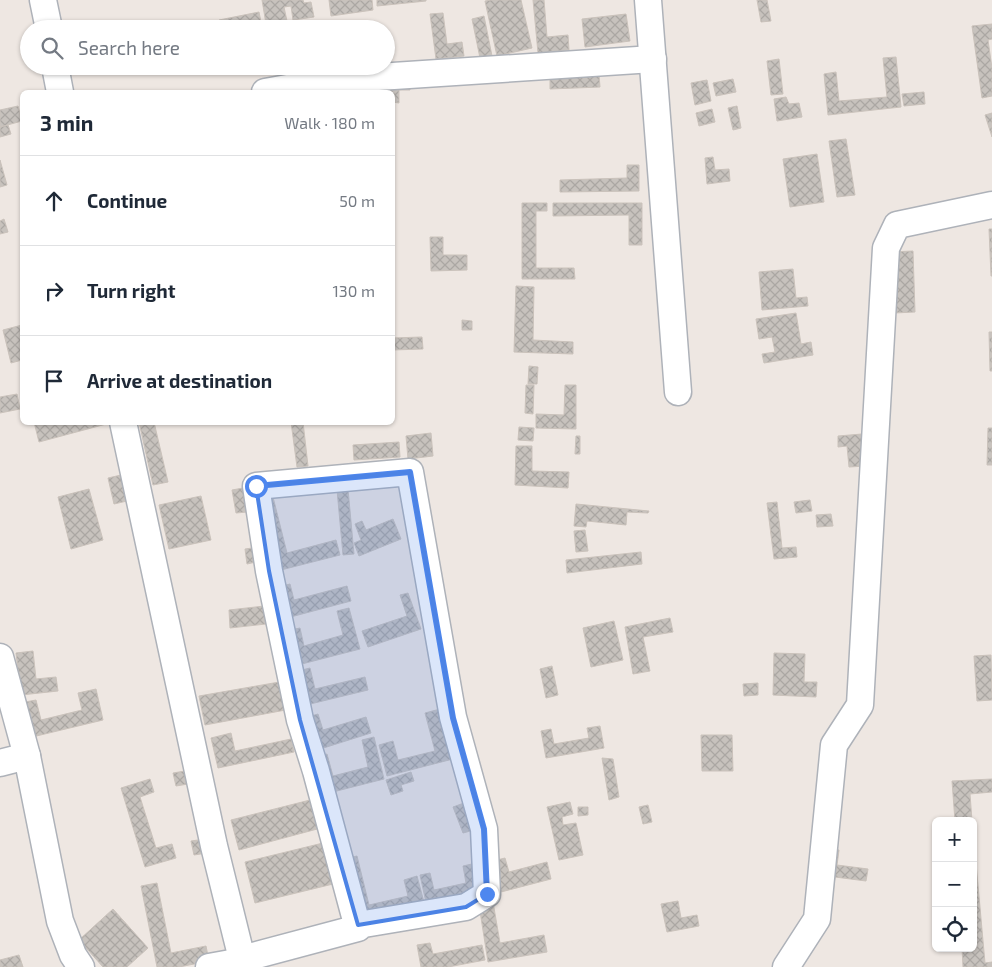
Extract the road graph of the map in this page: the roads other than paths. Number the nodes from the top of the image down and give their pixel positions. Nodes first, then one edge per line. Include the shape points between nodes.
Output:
1 (43, 0) edge
2 (648, 0) edge
3 (46, 20) edge
4 (653, 59) junction
5 (57, 75) edge
6 (60, 90) edge
7 (276, 90) edge
8 (992, 206) edge
9 (678, 392) dead end
10 (124, 425) edge
11 (0, 657) edge
12 (27, 756) junction
13 (0, 763) edge
14 (358, 925) junction
15 (243, 964) edge
16 (81, 967) edge
17 (209, 967) edge
18 (786, 967) edge

1 - 3 street
2 - 4 street
4 - 7 street via 332,80
4 - 9 street
5 - 6 street
8 - 18 street via 897,225 886,248 860,705 834,745 817,919
10 - 15 street via 212,836
11 - 12 street
12 - 13 street
12 - 16 street via 60,921
14 - 14 street via 300,720 269,571 256,486 410,472 453,718 484,829 487,894 466,907
14 - 15 street via 358,928 253,956
15 - 17 street

